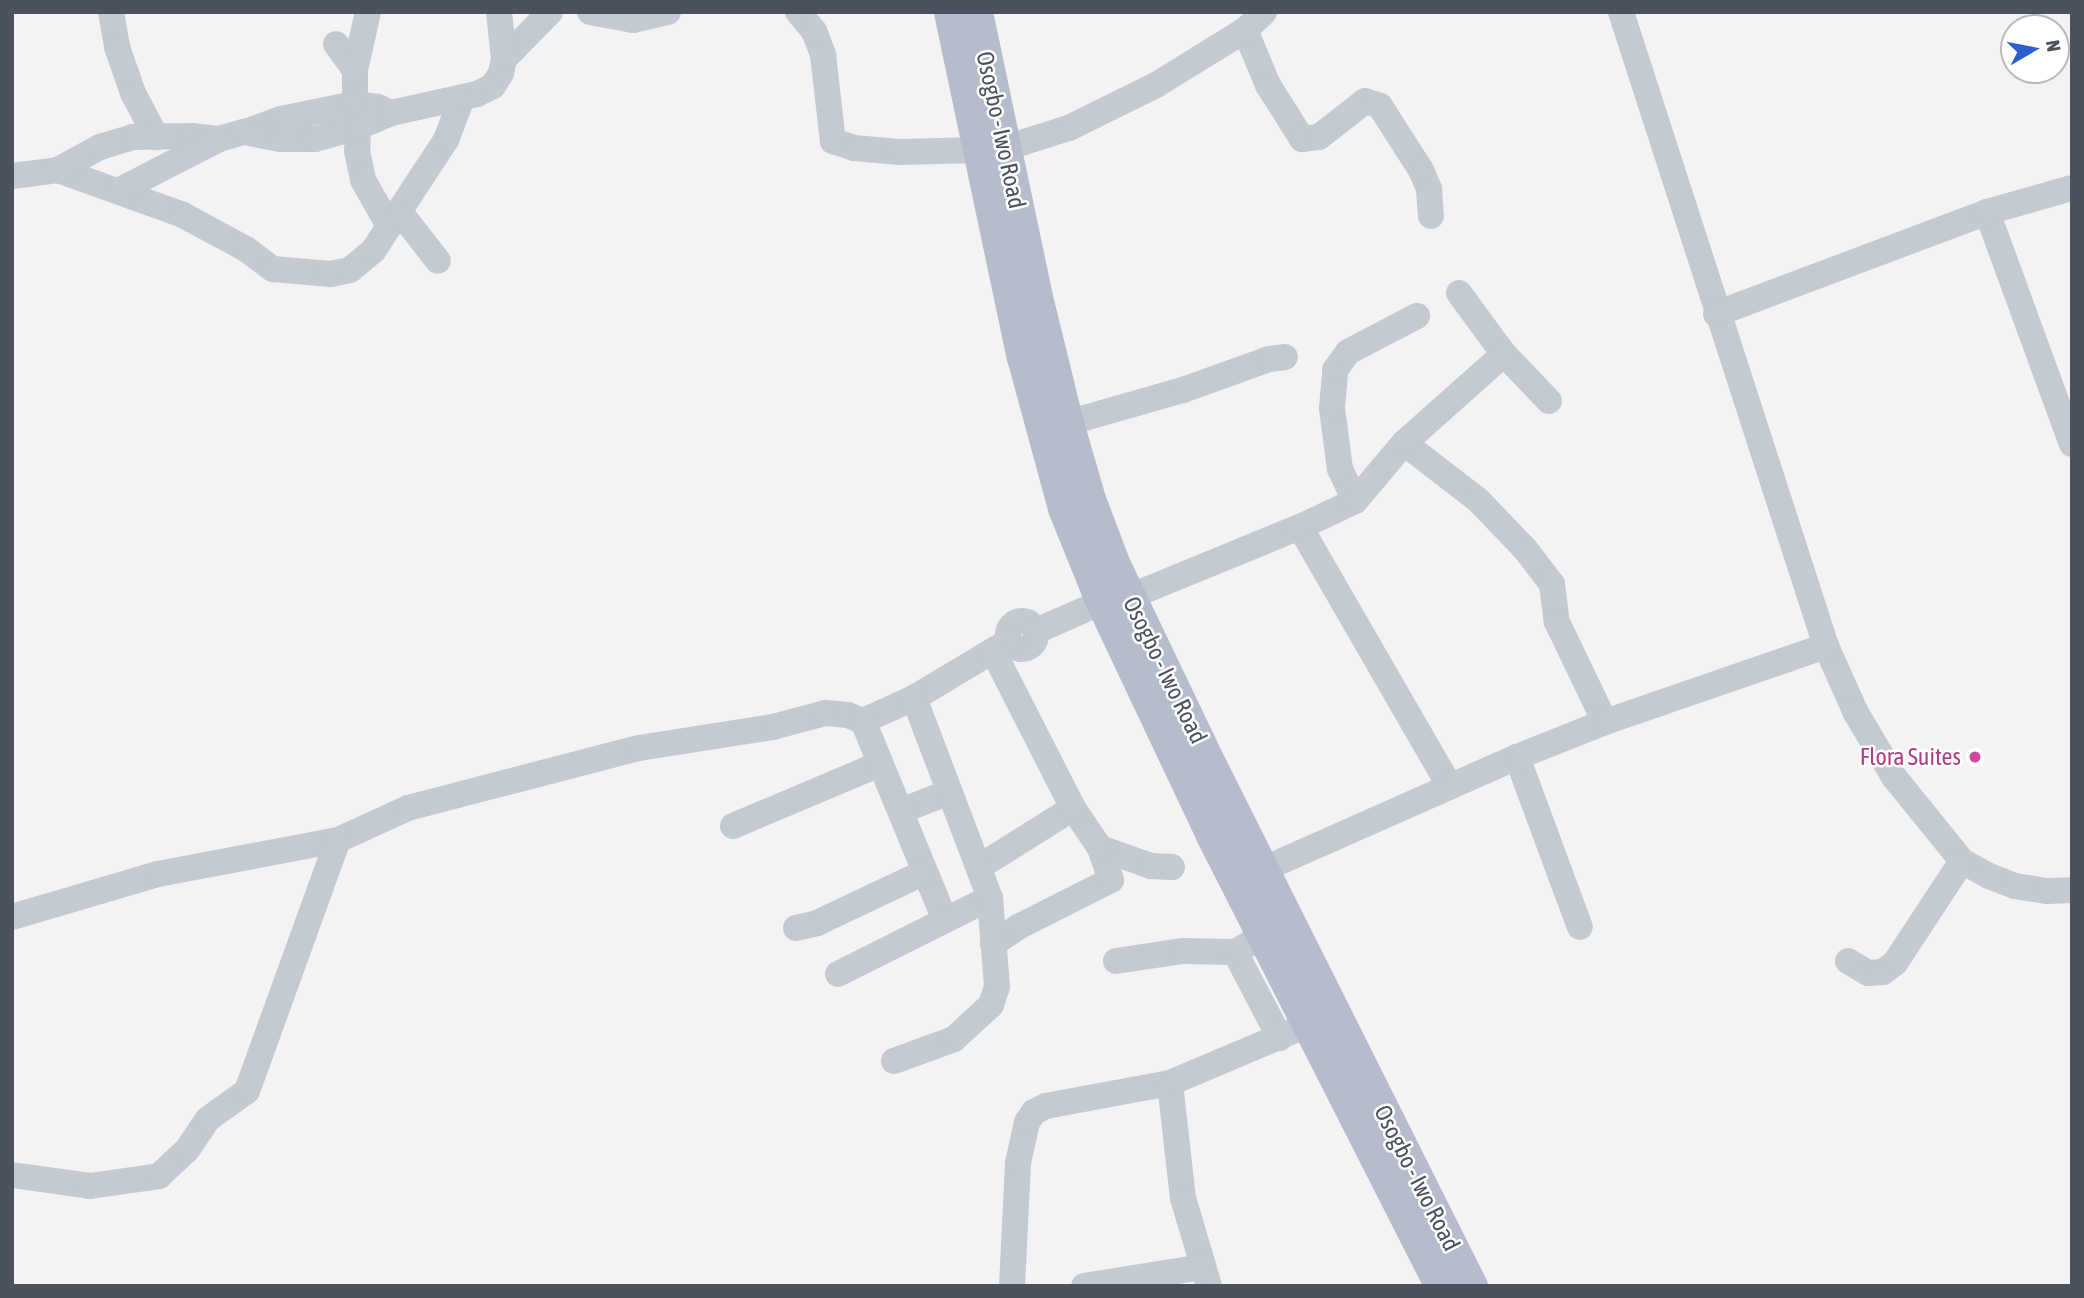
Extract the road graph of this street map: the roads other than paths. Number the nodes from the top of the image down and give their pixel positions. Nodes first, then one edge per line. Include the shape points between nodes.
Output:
1 (111, 12) edge
2 (368, 12) edge
3 (499, 12) edge
4 (550, 12) edge
5 (590, 12) edge
6 (668, 12) edge
7 (798, 12) edge
8 (950, 12) edge
9 (976, 12) edge
10 (1623, 13) edge
11 (1254, 21) edge
12 (336, 44) dead end
13 (504, 59) junction
14 (355, 69) junction
15 (462, 98) junction
16 (356, 115) junction
17 (231, 136) junction
18 (156, 137) junction
19 (991, 149) junction
20 (58, 170) junction
21 (12, 176) edge
22 (2072, 188) edge
23 (118, 191) junction
24 (1987, 212) junction
25 (1431, 216) dead end
26 (394, 218) junction
27 (1009, 229) junction
28 (438, 261) dead end
29 (1459, 293) dead end
30 (1716, 314) junction
31 (1417, 316) dead end
32 (1504, 355) junction
33 (1285, 357) dead end
34 (1549, 401) dead end
35 (1067, 423) junction
36 (1404, 443) junction
37 (2072, 444) edge
38 (1355, 500) junction
39 (1300, 527) junction
40 (1116, 600) junction
41 (1001, 646) junction
42 (1826, 646) junction
43 (914, 698) junction
44 (863, 722) junction
45 (1605, 722) junction
46 (1517, 757) junction
47 (880, 764) junction
48 (1450, 787) junction
49 (949, 792) junction
50 (1073, 808) junction
51 (901, 811) junction
52 (733, 826) dead end
53 (338, 840) junction
54 (1100, 848) junction
55 (1962, 860) junction
56 (979, 867) junction
57 (1172, 867) dead end
58 (923, 873) junction
59 (1249, 875) junction
60 (2072, 890) edge
61 (990, 898) junction
62 (12, 918) edge
63 (944, 918) junction
64 (1580, 927) dead end
65 (796, 928) dead end
66 (1264, 935) junction
67 (993, 944) junction
68 (1235, 952) junction
69 (1116, 961) dead end
70 (1848, 961) dead end
71 (838, 974) dead end
72 (1294, 1032) junction
73 (894, 1061) dead end
74 (1170, 1083) junction
75 (12, 1175) edge
76 (1205, 1276) edge
77 (1012, 1286) edge
78 (1084, 1286) edge
79 (1441, 1286) edge
80 (1471, 1286) edge

1 - 18 street via 133,93
2 - 14 street
3 - 13 street
4 - 13 street
5 - 6 street via 634,20
7 - 19 street via 814,32 823,55 833,141 854,148 900,152
8 - 19 main road, Osogbo - Iwo Road
9 - 19 main road, Osogbo - Iwo Road
10 - 30 street
11 - 19 street via 1156,85 1069,128
11 - 25 street via 1269,85 1302,139 1319,137 1365,101 1380,106 1429,189
12 - 14 street
13 - 15 street via 493,86
14 - 16 street
15 - 16 street via 391,113
15 - 26 street via 446,139
16 - 17 street via 315,139
16 - 26 street via 356,151 363,180
17 - 18 street
17 - 23 street
18 - 20 street via 133,137 100,147
19 - 27 main road, Osogbo - Iwo Road
20 - 21 street
20 - 23 street
22 - 24 street
23 - 26 street via 181,214 247,249 273,269 296,273 350,270 373,251
24 - 30 street
24 - 37 street
26 - 28 street
27 - 35 main road, Osogbo - Iwo Road
27 - 40 main road, Osogbo - Iwo Road via 1023,357 1064,508
29 - 32 street
30 - 42 street
31 - 38 street via 1348,352 1335,370 1332,408 1340,469
32 - 34 street
32 - 36 street
33 - 35 street
35 - 40 main road, Osogbo - Iwo Road
36 - 38 street
36 - 45 street via 1478,500 1552,584 1557,622
38 - 39 street
39 - 40 street
39 - 48 street
40 - 41 street via 1036,631 1030,623 1016,622
40 - 59 main road, Osogbo - Iwo Road
41 - 43 street
41 - 50 street
42 - 45 street
42 - 55 street via 1856,713 1895,777
43 - 44 street
43 - 49 street
44 - 47 street
44 - 53 street via 825,713 773,727 639,748 408,808
45 - 46 street
46 - 48 street
46 - 64 street
47 - 51 street
47 - 52 street
48 - 59 street
49 - 51 street
49 - 56 street
50 - 54 street
50 - 56 street
51 - 58 street
53 - 62 street via 158,874
53 - 75 street via 247,1091 208,1119 187,1150 159,1176 90,1186
54 - 57 street via 1151,866
54 - 67 street via 1111,880
55 - 60 street via 2015,886
55 - 70 street via 1895,962 1882,972 1868,973
56 - 61 street
58 - 63 street
58 - 65 street via 817,923
59 - 66 main road, Osogbo - Iwo Road
59 - 80 main road, Osogbo - Iwo Road
61 - 63 street
61 - 67 street
63 - 71 street
66 - 68 street
66 - 72 main road, Osogbo - Iwo Road
67 - 73 street via 997,987 991,1005 954,1039
68 - 69 street via 1183,951
68 - 72 street
72 - 74 street
72 - 79 main road, Osogbo - Iwo Road
74 - 76 street via 1183,1198
74 - 77 street via 1034,1112 1017,1163
76 - 78 street

